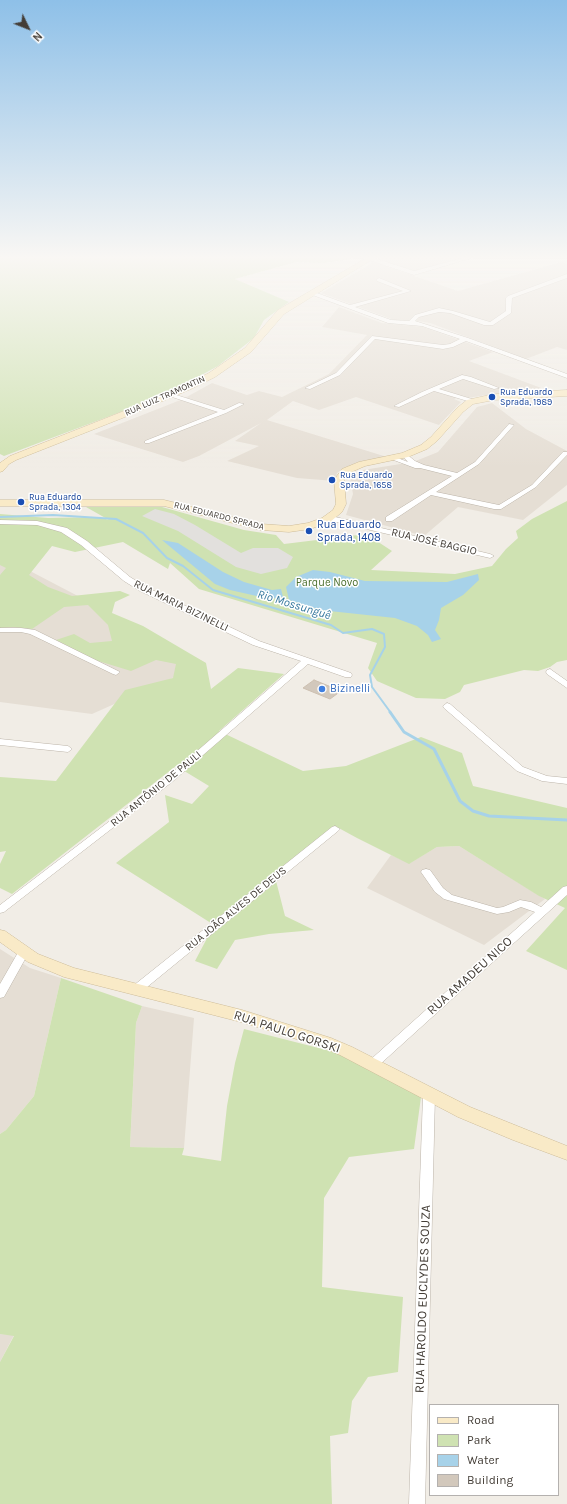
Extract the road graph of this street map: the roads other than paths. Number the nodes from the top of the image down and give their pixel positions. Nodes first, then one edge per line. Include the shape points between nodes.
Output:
1 (268, 327) edge
2 (432, 327) edge
3 (459, 337) junction
4 (466, 340) junction
5 (441, 347) junction
6 (567, 376) edge
7 (308, 388) dead end
8 (496, 388) dead end
9 (434, 389) junction
10 (567, 393) edge
11 (171, 394) junction
12 (472, 402) junction
13 (241, 404) dead end
14 (397, 406) dead end
15 (224, 412) junction
16 (511, 425) dead end
17 (146, 442) dead end
18 (565, 453) dead end
19 (405, 455) junction
20 (393, 458) junction
21 (426, 468) junction
22 (0, 469) edge
23 (458, 475) junction
24 (430, 493) junction
25 (0, 503) edge
26 (331, 518) junction
27 (389, 519) dead end
28 (0, 522) edge
29 (490, 556) dead end
30 (0, 630) edge
31 (306, 661) junction
32 (116, 672) dead end
33 (550, 672) dead end
34 (348, 675) dead end
35 (567, 685) edge
36 (447, 706) dead end
37 (0, 742) edge
38 (68, 749) dead end
39 (567, 781) edge
40 (335, 829) dead end
41 (426, 872) dead end
42 (567, 889) edge
43 (0, 910) edge
44 (542, 911) junction
45 (0, 935) edge
46 (24, 952) junction
47 (137, 989) junction
48 (0, 994) edge
49 (373, 1064) junction
50 (429, 1095) junction
51 (567, 1153) edge
52 (417, 1504) edge

1 - 11 main road, RUA LUIZ TRAMONTIN via 252,346 236,359 203,380
2 - 3 street
3 - 4 street
3 - 5 street via 441,344
4 - 5 street
4 - 6 street
5 - 7 street via 374,337 338,374
8 - 9 street via 462,377
9 - 12 street
9 - 14 street
10 - 12 main road via 494,397
11 - 15 street
11 - 22 main road, RUA LUIZ TRAMONTIN via 13,458
12 - 19 main road via 460,410 430,443
13 - 15 street
15 - 17 street
16 - 23 street via 481,460
18 - 24 street via 544,477 501,507 494,508
19 - 20 main road
19 - 21 street
20 - 21 street via 410,466
20 - 26 main road via 358,465 342,474 339,480 340,508
21 - 23 street
23 - 24 street
24 - 27 street
25 - 26 main road, RUA EDUARDO SPRADA via 164,503 183,506 242,524 281,529 310,526
26 - 29 street, RUA JOSÉ BAGGIO
28 - 31 street, RUA MARIA BIZINELLI via 38,523 64,530 142,589 256,643
30 - 32 street via 32,632
31 - 34 street, RUA MARIA BIZINELLI
31 - 43 street, RUA ANTÔNIO DE PAULI via 169,780
33 - 35 street
36 - 39 street via 520,769 545,779
37 - 38 street
40 - 47 street, RUA JOÃO ALVES DE DEUS
41 - 44 street via 439,890 448,897 497,911 520,903
42 - 44 street, RUA AMADEU NICO
44 - 49 street, RUA AMADEU NICO
45 - 46 main road, RUA PAULO GORSKI
46 - 47 main road, RUA PAULO GORSKI via 70,973
46 - 48 street
47 - 49 main road, RUA PAULO GORSKI via 300,1033
49 - 50 main road, RUA PAULO GORSKI
50 - 51 main road, RUA PAULO GORSKI via 464,1112
50 - 52 street, RUA HAROLDO EUCLYDES SOUZA

